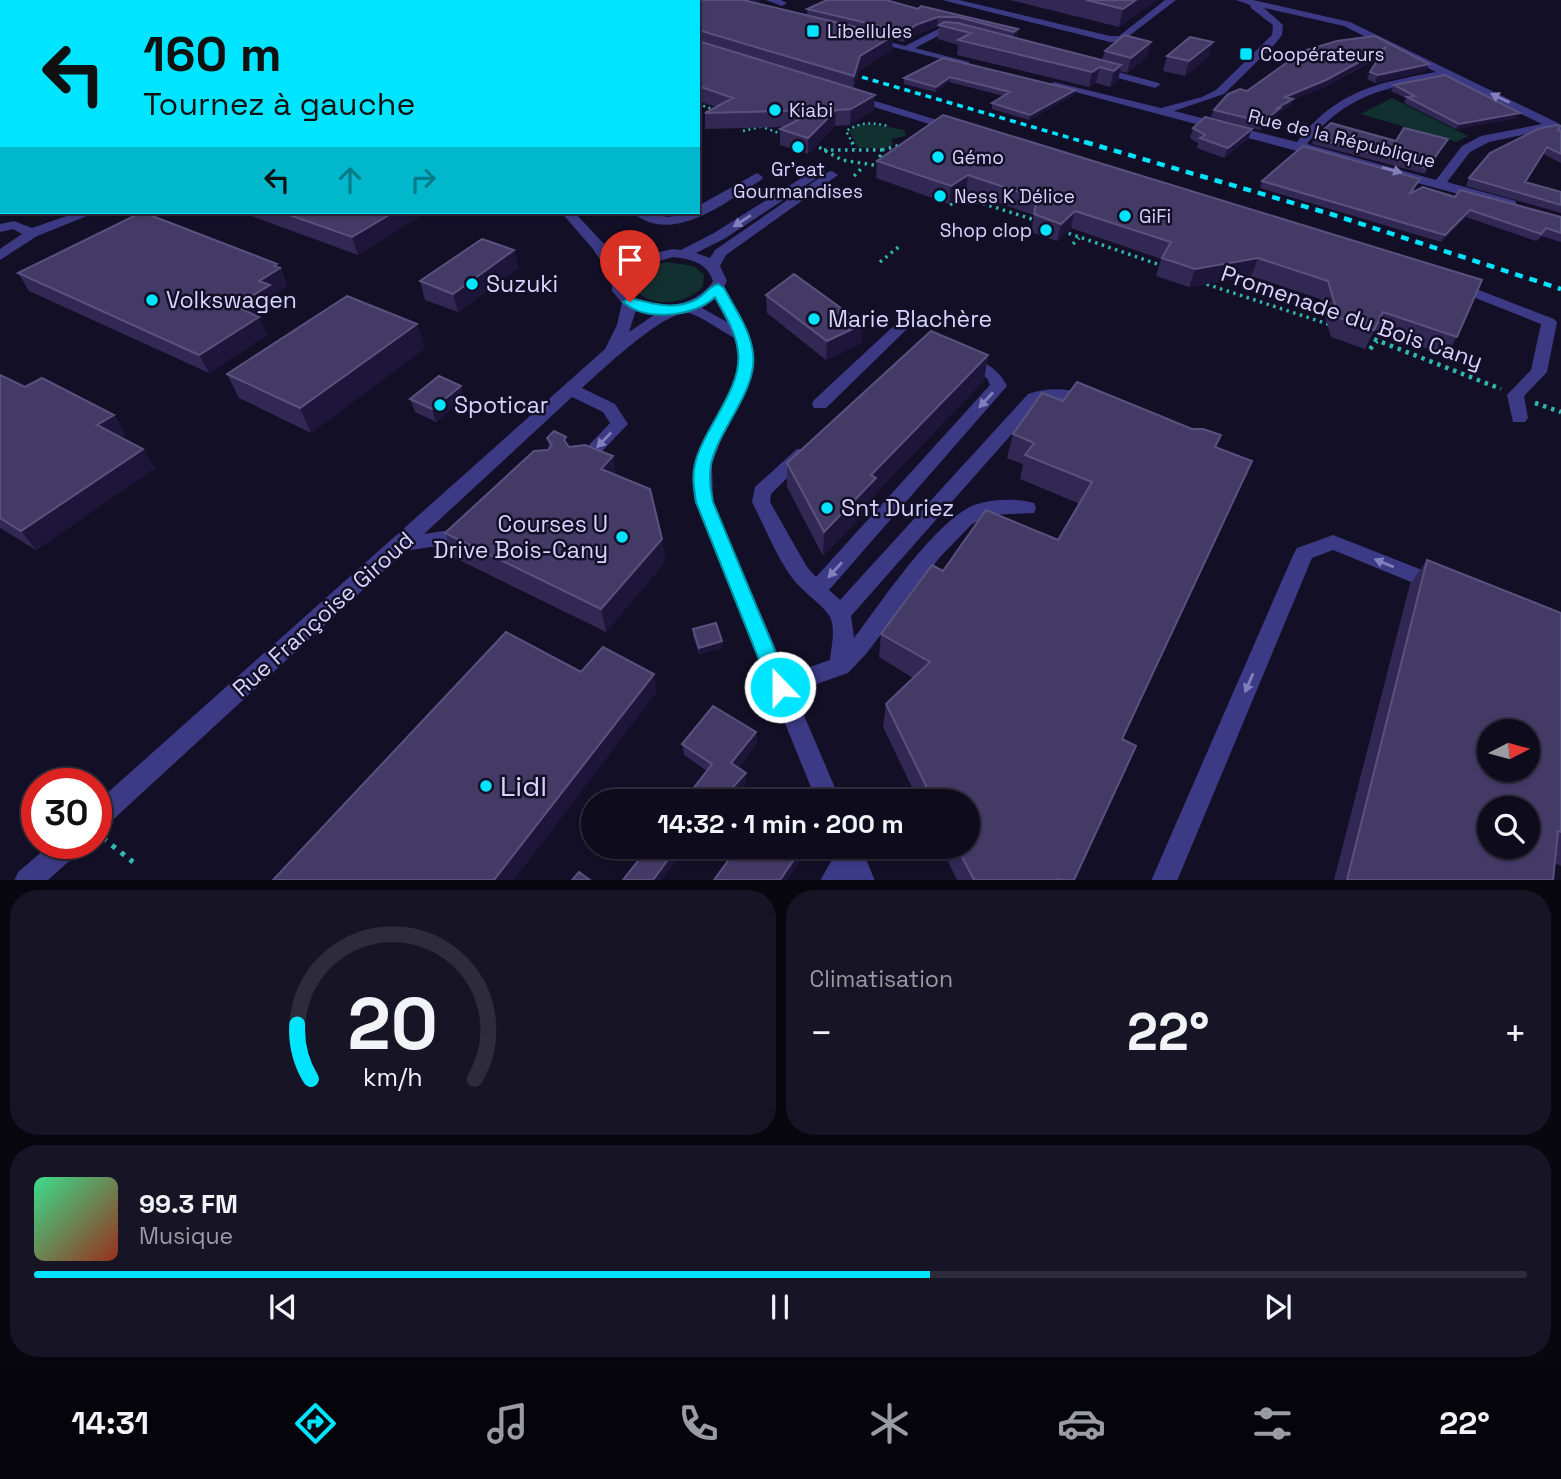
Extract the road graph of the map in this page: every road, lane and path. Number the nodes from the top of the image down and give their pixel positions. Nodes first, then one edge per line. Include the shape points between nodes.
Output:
1 (771, 0) edge
2 (947, 0) edge
3 (1171, 0) edge
4 (1244, 1) edge
5 (782, 3) dead end
6 (971, 35) edge
7 (854, 37) edge
8 (906, 49) junction
9 (971, 65) edge
10 (1089, 67) edge
11 (1448, 73) junction
12 (1049, 84) edge
13 (1155, 85) dead end
14 (842, 93) edge
15 (700, 105) edge
16 (718, 111) edge
17 (1160, 112) junction
18 (750, 122) edge
19 (761, 127) junction
20 (895, 127) dead end
21 (1557, 127) edge
22 (743, 131) edge
23 (973, 134) edge
24 (791, 137) edge
25 (812, 143) edge
26 (911, 143) edge
27 (1300, 146) junction
28 (855, 149) junction
29 (823, 150) junction
30 (882, 150) junction
31 (865, 165) junction
32 (877, 166) junction
33 (883, 166) edge
34 (854, 176) dead end
35 (757, 177) dead end
36 (1440, 183) junction
37 (948, 193) edge
38 (960, 197) junction
39 (950, 205) edge
40 (1521, 208) edge
41 (700, 211) edge
42 (0, 214) edge
43 (84, 214) edge
44 (569, 214) edge
45 (645, 214) edge
46 (695, 214) edge
47 (1047, 225) edge
48 (7, 227) edge
49 (1058, 229) edge
50 (32, 233) junction
51 (1079, 238) junction
52 (1073, 244) dead end
53 (901, 245) dead end
54 (598, 246) junction
55 (684, 254) junction
56 (0, 256) edge
57 (643, 259) junction
58 (880, 261) dead end
59 (713, 266) junction
60 (1172, 270) edge
61 (620, 279) junction
62 (1435, 279) edge
63 (1194, 280) edge
64 (718, 288) junction
65 (630, 302) junction
66 (689, 307) junction
67 (670, 310) junction
68 (1555, 323) edge
69 (903, 325) dead end
70 (1335, 327) edge
71 (1362, 335) edge
72 (742, 336) junction
73 (1377, 341) junction
74 (1370, 349) dead end
75 (612, 352) junction
76 (950, 355) edge
77 (571, 390) junction
78 (1515, 395) junction
79 (820, 404) dead end
80 (1100, 409) edge
81 (1561, 412) edge
82 (1519, 418) dead end
83 (813, 444) edge
84 (580, 464) edge
85 (1027, 509) dead end
86 (481, 517) edge
87 (402, 544) junction
88 (815, 592) junction
89 (1460, 594) edge
90 (840, 614) junction
91 (840, 666) junction
92 (780, 687) junction
93 (823, 789) edge
94 (112, 816) edge
95 (112, 841) edge
96 (52, 859) edge
97 (844, 859) edge
98 (853, 859) edge
99 (132, 862) dead end
100 (27, 880) edge
101 (833, 880) edge
102 (862, 880) edge
103 (1164, 880) edge

1 - 5 street
2 - 3 street via 1110,39 1121,39
4 - 11 street via 1347,24
4 - 17 street via 1273,20 1277,35 1220,92
6 - 8 street via 940,31
7 - 8 street
8 - 9 street
10 - 13 street
21 -> 11 street
11 - 27 street via 1392,83 1351,97 1333,107
12 - 17 street, Rue de la République
14 - 23 street
15 - 16 path
17 - 27 street, Rue de la République
18 - 19 path
19 - 22 path
19 - 24 path
20 - 28 path via 856,124 846,131
21 - 36 street via 1485,139 1466,149
25 - 29 path
26 - 30 path
27 -> 36 street, Rue de la République
28 - 29 path
28 - 30 path
29 - 31 path
30 - 32 path
31 - 32 path
31 - 34 path
32 - 33 path
35 - 41 street
36 - 40 street, Rue de la République
37 - 38 path
38 - 39 path
38 - 47 path
42 - 48 street via 15,220
43 - 50 street
44 - 54 street
45 - 46 street via 666,221
48 - 50 street
49 - 51 path
50 - 56 street
51 - 52 path
51 - 60 path
53 - 58 path
54 - 57 street
54 - 61 street
55 - 57 street
55 - 59 street
59 -> 55 street via 720,253 826,173
57 - 61 street
59 - 64 street via 720,281
61 - 65 street via 622,295
62 - 68 street
63 - 70 path, Promenade du Bois Cany
64 - 66 street
64 - 72 street
65 - 67 street
65 - 75 street, Rue Françoise Giroud
66 - 67 street
66 - 72 street
67 - 75 street, Rue Françoise Giroud
68 - 78 street via 1539,372
69 - 79 street
71 - 73 path, Promenade du Bois Cany
72 - 92 street via 744,374 703,462 701,482 704,502
73 - 74 path
73 - 78 path, Promenade du Bois Cany
75 - 77 street, Rue Françoise Giroud
76 -> 88 street via 994,375 999,386
77 -> 84 street via 609,408 619,424
77 - 87 street, Rue Françoise Giroud
78 - 81 path, Promenade du Bois Cany
78 - 82 street
80 - 90 street via 1061,393 1034,398
83 - 88 street via 762,492 761,502
85 - 91 street via 994,507 976,512 954,528
86 - 87 street via 461,536
87 - 94 street, Rue Françoise Giroud
88 - 90 street
89 -> 103 street via 1333,542 1304,553
90 - 91 street
91 - 92 street
92 - 93 street
95 - 99 path
96 - 100 street
97 - 101 street
98 - 102 street

